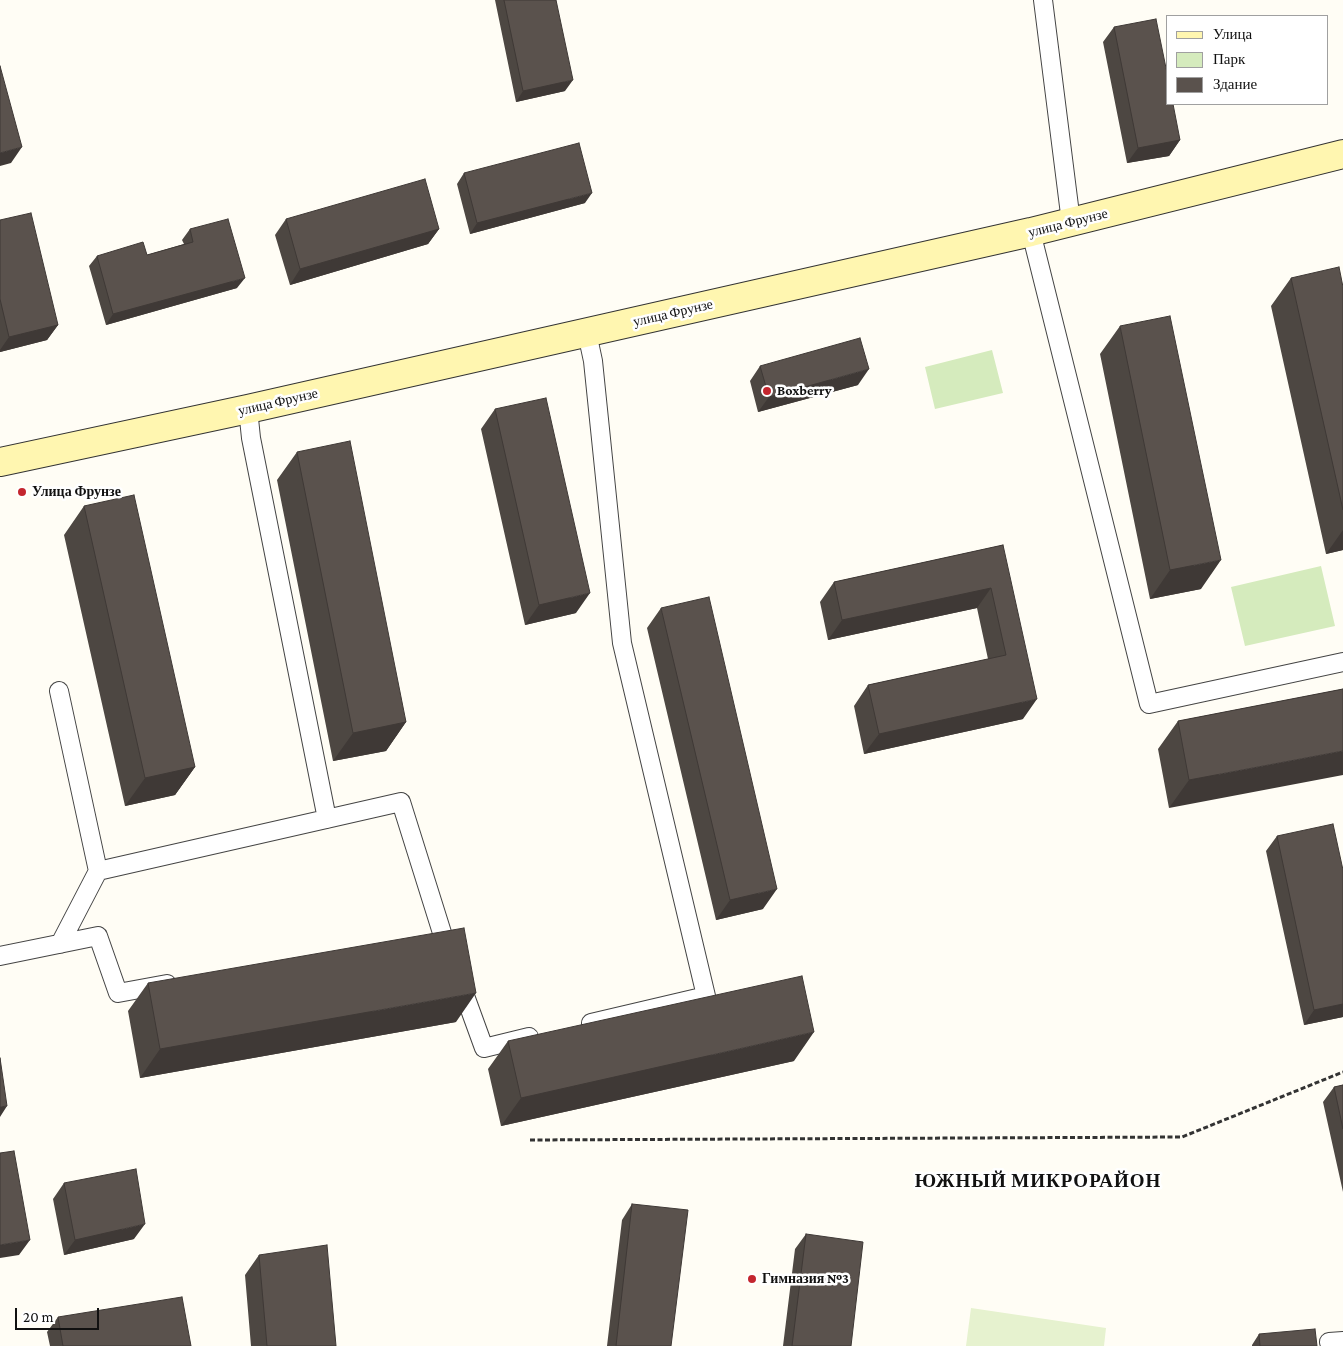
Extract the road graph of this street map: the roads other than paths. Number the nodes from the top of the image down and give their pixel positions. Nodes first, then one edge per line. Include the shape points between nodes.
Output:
1 (1043, 0) edge
2 (1343, 154) edge
3 (1071, 222) junction
4 (1031, 232) junction
5 (587, 332) junction
6 (248, 409) junction
7 (0, 462) edge
8 (1343, 662) edge
9 (59, 691) dead end
10 (327, 819) junction
11 (98, 871) junction
12 (443, 936) junction
13 (424, 940) edge
14 (60, 944) junction
15 (0, 956) edge
16 (185, 981) edge
17 (571, 1027) edge
18 (542, 1034) edge

1 - 3 lane
2 - 3 main road, улица Фрунзе
3 - 4 main road, улица Фрунзе
4 - 5 main road, улица Фрунзе
4 - 8 lane via 1148,704
5 - 6 main road, улица Фрунзе
5 - 17 lane via 622,643 706,996
6 - 7 main road, улица Фрунзе
6 - 10 lane via 251,438
9 - 11 lane
10 - 11 lane
10 - 12 lane via 401,802
11 - 14 lane
12 - 13 lane
12 - 18 lane via 484,1048
14 - 15 lane
14 - 16 lane via 98,936 118,993

